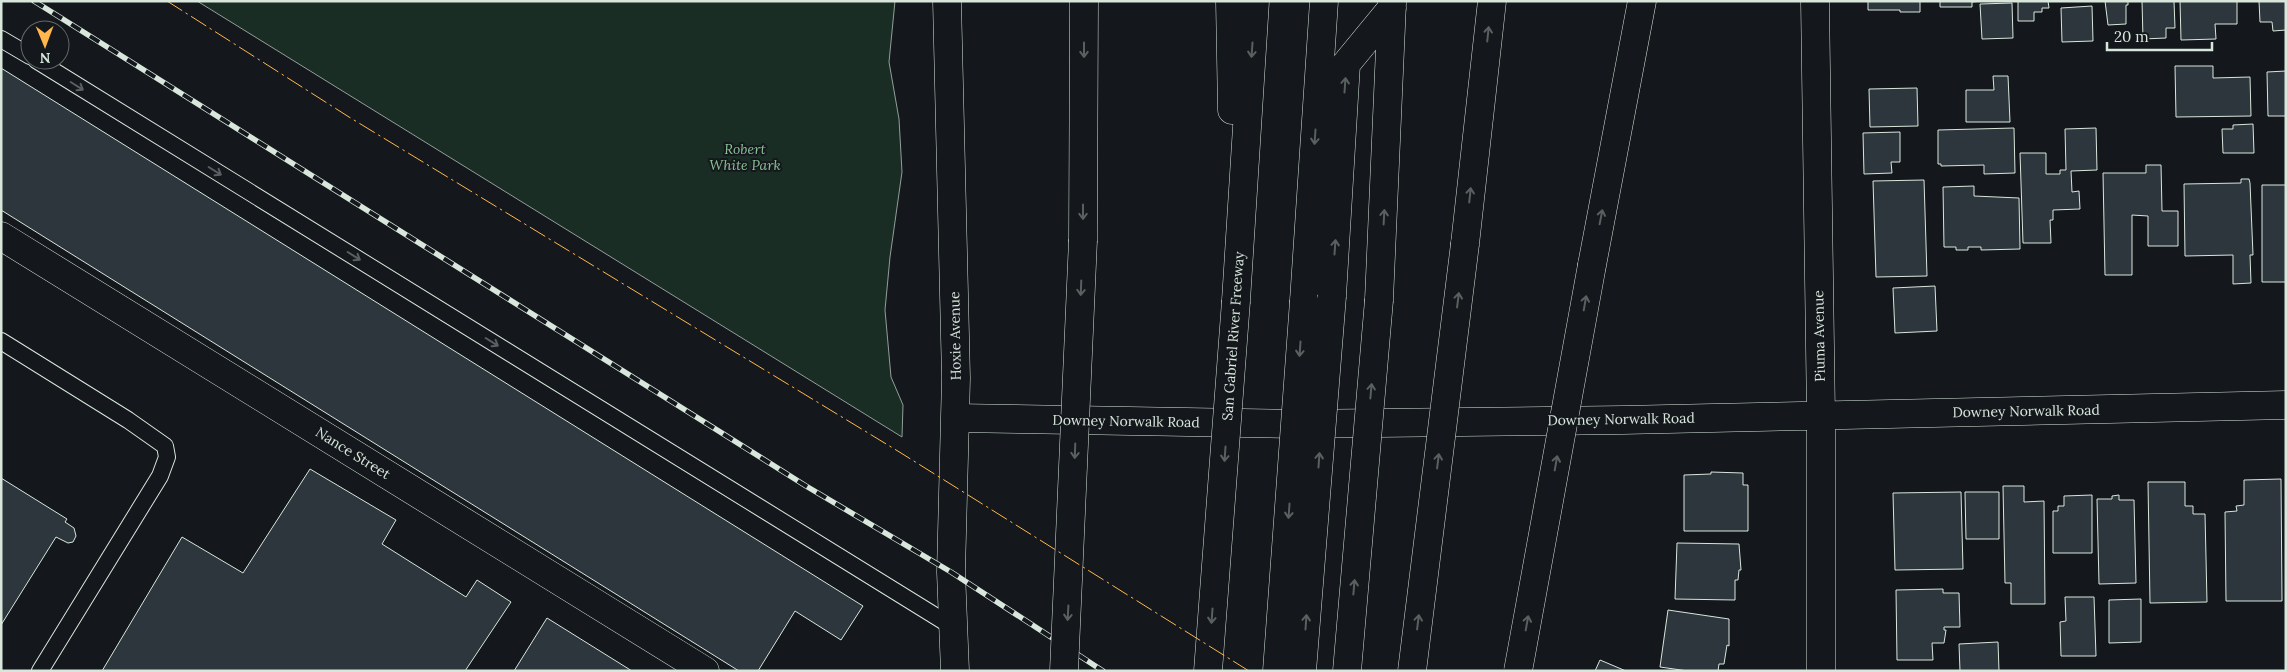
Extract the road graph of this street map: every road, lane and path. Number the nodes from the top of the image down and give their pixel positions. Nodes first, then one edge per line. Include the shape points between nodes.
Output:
1 (947, 1) edge
2 (1084, 1) edge
3 (1230, 1) edge
4 (1255, 1) edge
5 (1324, 1) edge
6 (1492, 1) edge
7 (1642, 1) edge
8 (1815, 1) edge
9 (1392, 5) edge
10 (1, 39) edge
11 (20, 50) edge
12 (52, 70) edge
13 (1, 236) edge
14 (1236, 301) junction
15 (1, 341) edge
16 (2286, 405) edge
17 (1821, 416) junction
18 (956, 418) junction
19 (953, 627) junction
20 (40, 671) edge
21 (704, 671) edge
22 (955, 671) edge
23 (1064, 671) edge
24 (1208, 671) edge
25 (1277, 671) edge
26 (1302, 671) edge
27 (1348, 671) edge
28 (1412, 671) edge
29 (1518, 671) edge
30 (1821, 671) edge

1 - 18 main road, Hoxie Avenue
2 -> 23 main road, bridge via 1083,240
3 - 14 main road
4 -> 14 main road, San Gabriel River Freeway
5 -> 25 main road, bridge
28 -> 6 main road, bridge
29 -> 7 main road, bridge
8 - 17 main road, Piuma Avenue
26 -> 9 main road, bridge via 1332,296 1346,64
27 -> 9 main road, bridge via 1379,300
10 - 11 lane
12 -> 19 lane
13 - 21 main road, Nance Street
14 -> 24 main road, San Gabriel River Freeway, bridge
15 - 20 lane via 166,446 167,457 160,476
16 - 17 main road, Downey Norwalk Road
17 - 18 main road, Downey Norwalk Road via 1295,424
17 - 30 main road, Piuma Avenue
18 - 19 main road, Hoxie Avenue via 951,572
19 - 22 main road, Hoxie Avenue

